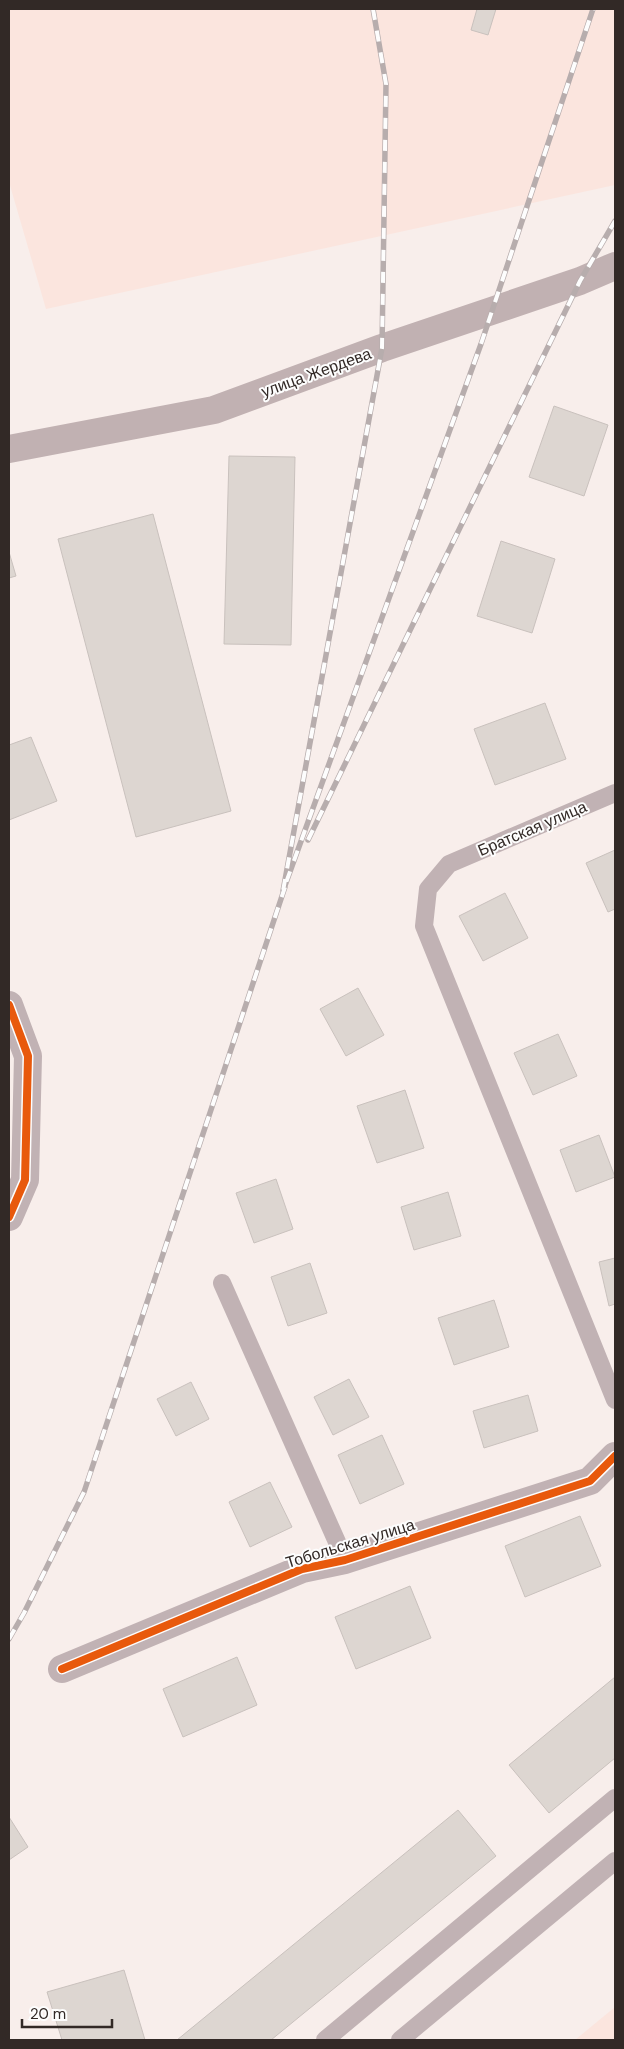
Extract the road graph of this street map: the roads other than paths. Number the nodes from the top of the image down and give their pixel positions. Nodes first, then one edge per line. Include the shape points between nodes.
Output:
1 (615, 266) edge
2 (9, 449) edge
3 (615, 793) edge
4 (9, 1005) edge
5 (18, 1060) edge
6 (9, 1217) edge
7 (222, 1283) dead end
8 (615, 1400) edge
9 (615, 1456) edge
10 (345, 1560) junction
11 (62, 1669) dead end
12 (615, 1798) edge
13 (615, 1861) edge
14 (325, 2040) edge
15 (400, 2040) edge

1 - 2 main road, улица Жердева via 214,410
3 - 8 lane, Братская улица via 449,864 428,889 424,926
4 - 5 street
5 - 6 street via 25,1180
7 - 10 lane
9 - 10 street, Тобольская улица via 590,1480
10 - 11 street, Тобольская улица via 302,1569
12 - 14 lane
13 - 15 lane

